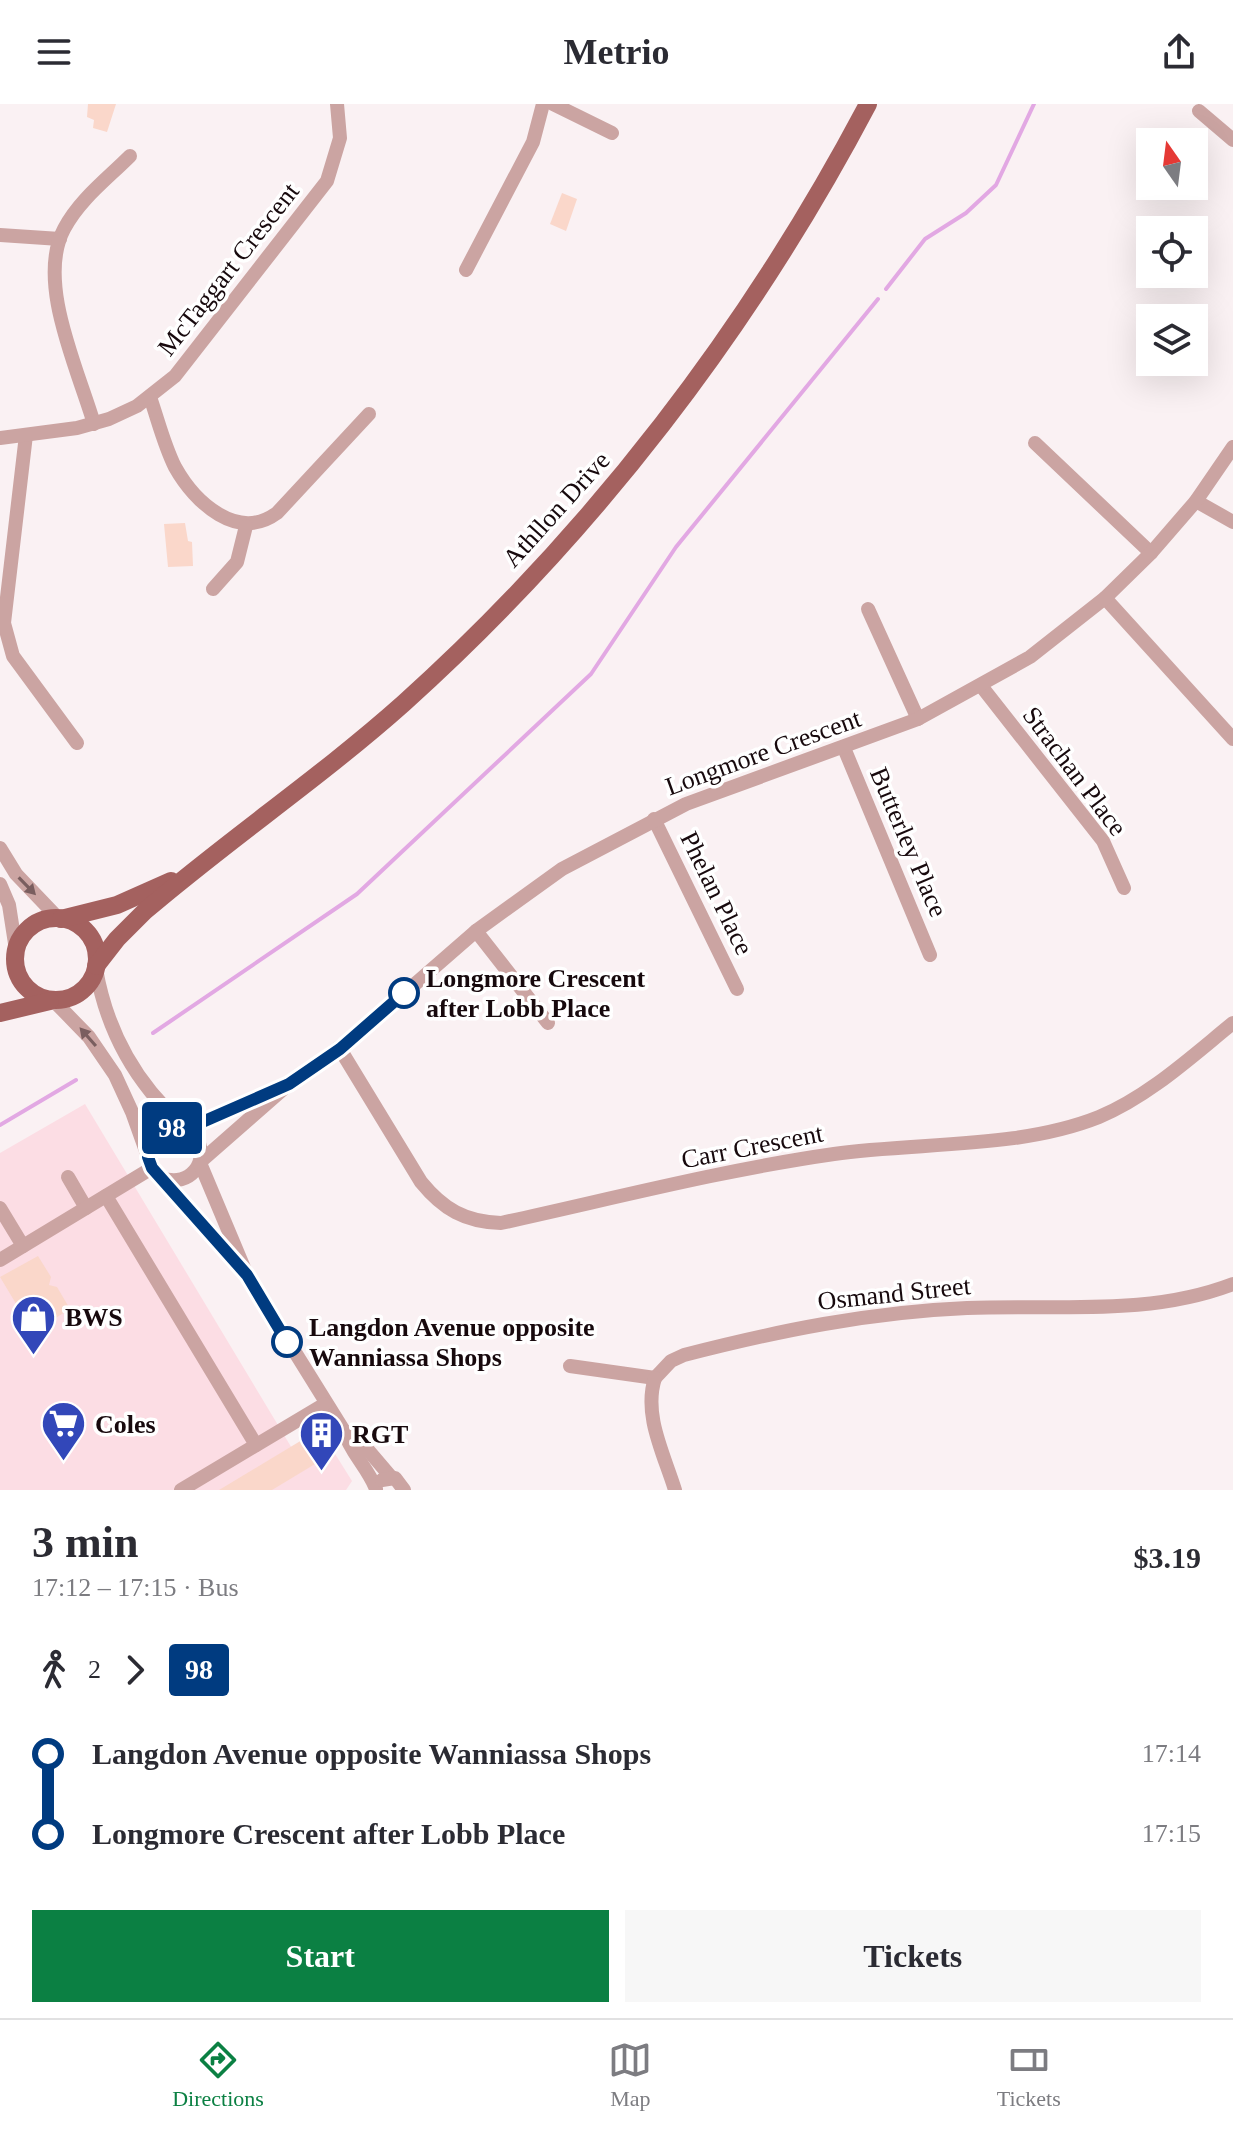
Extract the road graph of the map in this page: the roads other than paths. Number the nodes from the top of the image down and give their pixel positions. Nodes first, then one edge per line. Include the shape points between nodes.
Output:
1 (337, 104) edge
2 (543, 104) edge
3 (553, 104) edge
4 (868, 104) edge
5 (1199, 111) dead end
6 (612, 133) dead end
7 (1233, 140) edge
8 (130, 156) dead end
9 (0, 235) edge
10 (60, 239) junction
11 (466, 270) dead end
12 (150, 397) junction
13 (369, 414) dead end
14 (94, 424) junction
15 (26, 435) junction
16 (0, 438) edge
17 (1035, 443) dead end
18 (1233, 447) edge
19 (1196, 501) junction
20 (1233, 522) edge
21 (246, 526) junction
22 (1151, 553) junction
23 (213, 589) dead end
24 (1105, 598) junction
25 (868, 609) dead end
26 (982, 687) junction
27 (918, 719) junction
28 (1233, 739) edge
29 (77, 743) dead end
30 (844, 748) junction
31 (654, 819) junction
32 (0, 848) edge
33 (193, 870) junction
34 (0, 884) edge
35 (1124, 888) dead end
36 (60, 919) junction
37 (476, 931) junction
38 (16, 951) junction
39 (930, 955) dead end
40 (96, 968) junction
41 (0, 975) edge
42 (737, 989) dead end
43 (53, 1000) junction
44 (0, 1013) edge
45 (548, 1023) dead end
46 (1233, 1023) edge
47 (340, 1049) junction
48 (289, 1084) junction
49 (184, 1130) junction
50 (200, 1162) junction
51 (153, 1167) junction
52 (68, 1177) dead end
53 (106, 1196) junction
54 (0, 1208) edge
55 (86, 1208) junction
56 (23, 1246) junction
57 (0, 1260) edge
58 (247, 1275) junction
59 (1233, 1284) edge
60 (570, 1366) dead end
61 (655, 1378) junction
62 (325, 1404) junction
63 (344, 1431) junction
64 (256, 1445) junction
65 (391, 1477) junction
66 (405, 1489) edge
67 (181, 1490) edge
68 (376, 1490) edge
69 (675, 1490) edge

1 - 12 street, McTaggart Crescent via 340,138 327,181 198,351
2 - 11 street via 533,142
3 - 6 street
4 - 33 main road, Athllon Drive via 789,241 678,405 603,497 513,596 405,702
5 - 7 street
8 - 10 street via 77,209
9 - 10 street
10 - 14 street via 56,293
12 - 14 street, McTaggart Crescent
12 - 21 street via 177,469 225,520
13 - 21 street via 277,513 266,522
14 - 15 street, McTaggart Crescent
15 - 16 street, McTaggart Crescent
15 - 29 street via 4,623 25,675
17 - 22 street
18 - 19 street, Longmore Crescent
19 - 20 street
19 - 22 street, Longmore Crescent
21 - 23 street via 243,552
22 - 24 street, Longmore Crescent
24 - 26 street, Longmore Crescent via 1061,635
24 - 28 street
25 - 27 street
26 - 27 street, Longmore Crescent
26 - 35 street, Strachan Place via 1103,841
27 - 30 street, Longmore Crescent
30 - 31 street, Longmore Crescent via 751,778
30 - 39 street, Butterley Place
31 - 37 street, Longmore Crescent via 562,869
31 - 42 street, Phelan Place
32 -> 36 street via 16,874
33 - 36 main road, Athllon Drive via 117,905
33 - 40 main road, Athllon Drive via 129,925
34 - 38 street
36 - 38 main road via 32,926
36 - 40 main road via 89,935
37 - 45 street
37 - 47 street, Longmore Crescent
38 - 41 main road
38 - 43 main road via 16,970 24,985
40 - 43 main road via 81,992
40 - 49 street via 115,1037 138,1075
43 - 44 main road
51 -> 43 street via 103,1055
46 - 47 street, Carr Crescent via 1151,1089 1058,1130 832,1155 501,1223 462,1217 435,1199
47 - 48 street, Longmore Crescent
48 - 49 street, Longmore Crescent
48 - 50 street, Longmore Crescent
49 - 50 street via 199,1143
49 - 51 street via 161,1132 151,1143
50 - 51 street via 180,1181
50 - 58 street
51 - 53 street
51 - 58 street
52 - 55 street
53 - 55 street
53 - 64 street
54 - 56 street
55 - 56 street
56 - 57 street
58 - 62 street
59 - 61 street, Osmand Street via 1160,1304 964,1308 842,1320 684,1355
60 - 61 street
61 - 69 street via 652,1415
62 - 63 street
62 - 64 street
63 - 65 street via 362,1443
63 - 68 street
64 - 67 street
65 - 66 street
65 - 68 street via 381,1480

